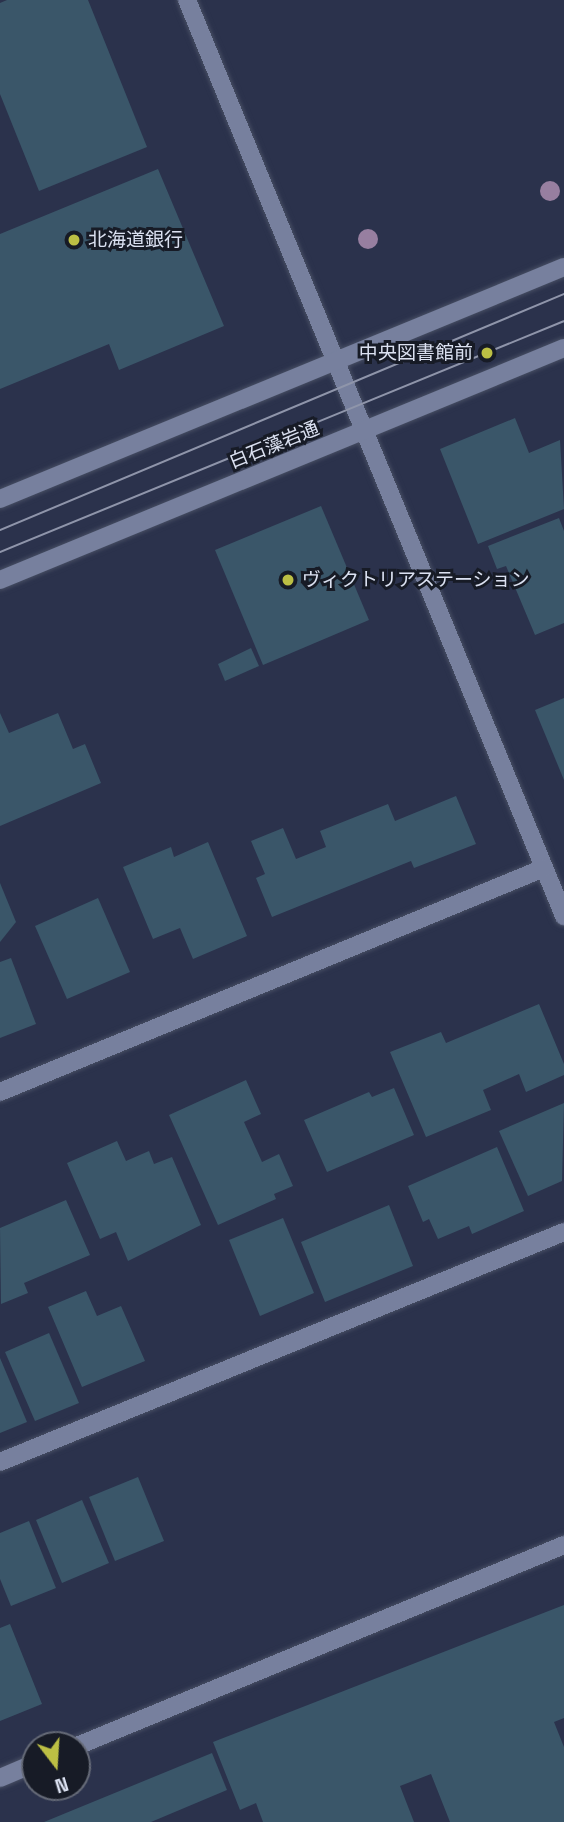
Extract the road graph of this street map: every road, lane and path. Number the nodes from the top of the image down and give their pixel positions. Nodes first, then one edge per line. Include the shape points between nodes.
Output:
1 (187, 0) edge
2 (564, 267) edge
3 (564, 348) edge
4 (335, 360) junction
5 (364, 431) junction
6 (0, 499) edge
7 (0, 580) edge
8 (544, 868) junction
9 (564, 916) edge
10 (0, 1091) edge
11 (564, 1232) edge
12 (0, 1462) edge
13 (564, 1545) edge
14 (91, 1740) edge
15 (21, 1769) edge
16 (0, 1777) edge

1 - 4 street
2 - 4 street
3 - 5 street, 白石藻岩通
4 - 5 street
4 - 6 street
5 - 7 street, 白石藻岩通
5 - 8 street
8 - 9 street
8 - 10 street
11 - 12 street
13 - 14 street
15 - 16 street

